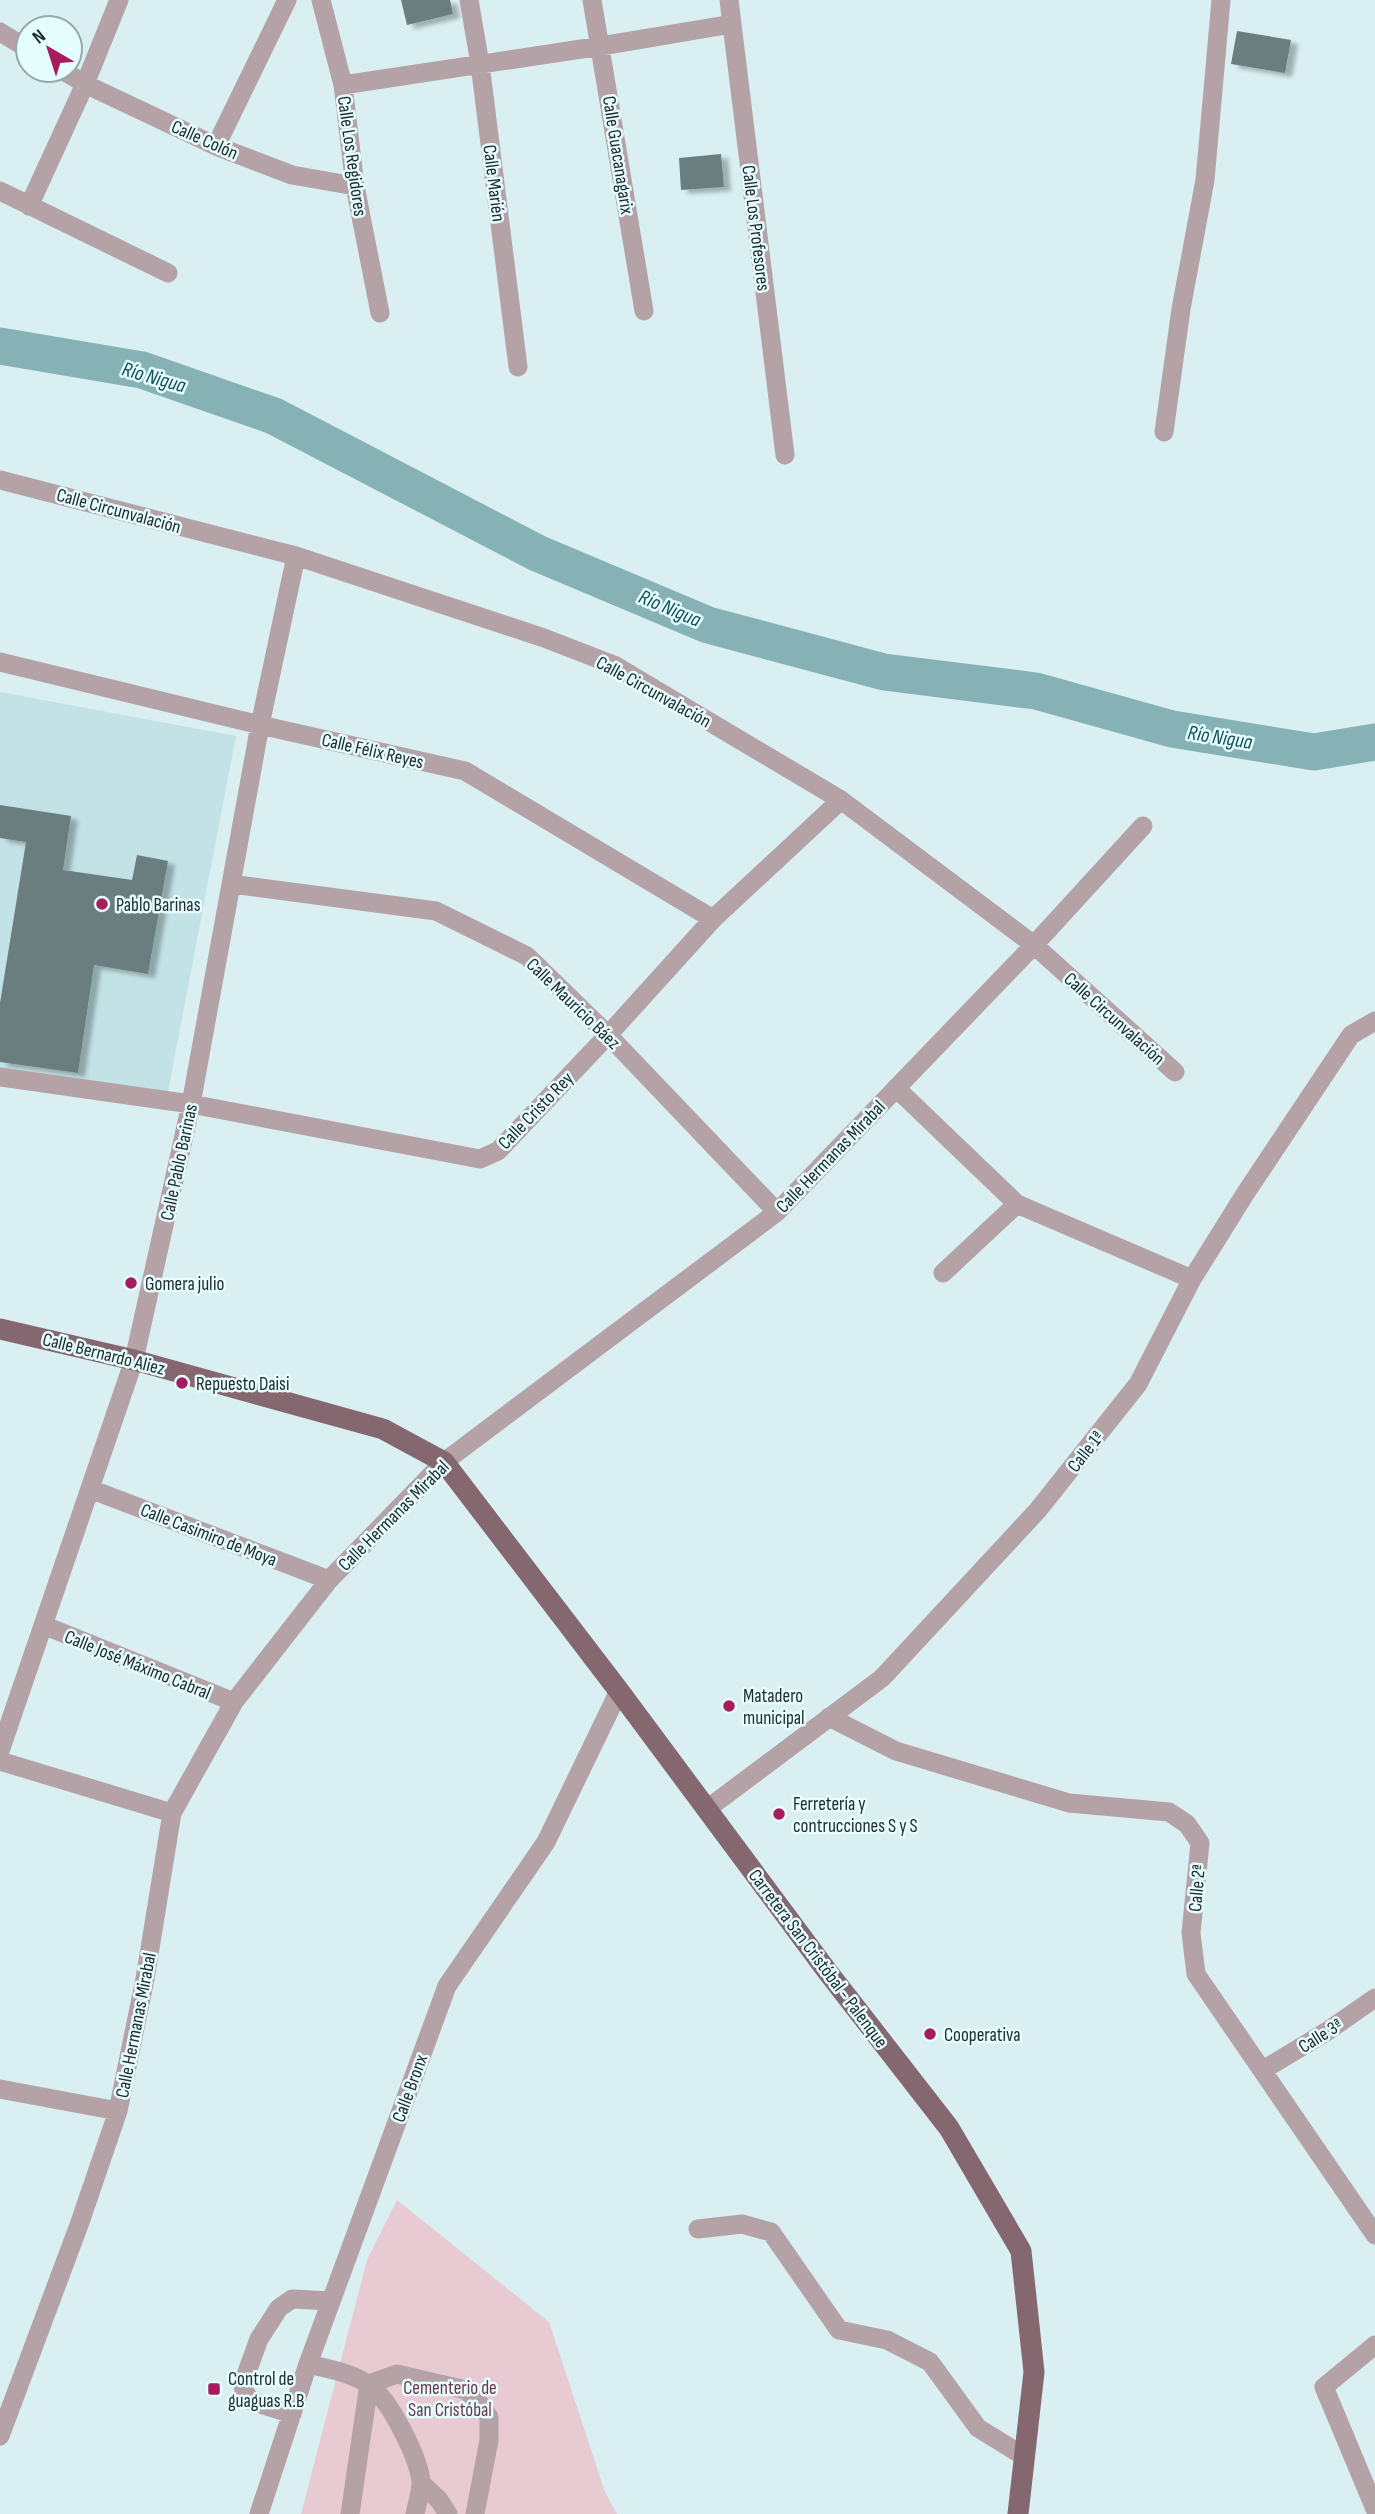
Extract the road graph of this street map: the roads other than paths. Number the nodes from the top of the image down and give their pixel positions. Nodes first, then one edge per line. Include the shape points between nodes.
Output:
1 (119, 0) edge
2 (287, 0) edge
3 (321, 0) edge
4 (469, 0) edge
5 (592, 0) edge
6 (729, 0) edge
7 (1221, 0) edge
8 (732, 24) junction
9 (601, 46) junction
10 (480, 64) junction
11 (85, 84) junction
12 (343, 85) junction
13 (216, 146) junction
14 (355, 186) junction
15 (0, 191) edge
16 (29, 206) junction
17 (168, 273) dead end
18 (644, 311) dead end
19 (380, 313) dead end
20 (518, 367) dead end
21 (1164, 432) dead end
22 (785, 455) dead end
23 (0, 480) edge
24 (296, 556) junction
25 (0, 662) edge
26 (260, 725) junction
27 (841, 800) junction
28 (1143, 826) dead end
29 (231, 884) junction
30 (713, 919) junction
31 (1034, 945) junction
32 (1375, 1021) edge
33 (608, 1035) junction
34 (1175, 1072) dead end
35 (0, 1077) edge
36 (896, 1088) junction
37 (191, 1104) junction
38 (1017, 1205) junction
39 (777, 1212) junction
40 (943, 1273) dead end
41 (1192, 1279) junction
42 (0, 1329) edge
43 (134, 1360) junction
44 (444, 1462) junction
45 (90, 1489) junction
46 (329, 1580) junction
47 (43, 1625) junction
48 (619, 1690) junction
49 (234, 1702) junction
50 (829, 1717) junction
51 (0, 1751) edge
52 (0, 1761) edge
53 (707, 1809) junction
54 (173, 1813) junction
55 (1375, 1998) edge
56 (1263, 2070) junction
57 (0, 2088) edge
58 (118, 2111) junction
59 (698, 2229) dead end
60 (1375, 2235) edge
61 (331, 2301) junction
62 (1375, 2345) edge
63 (308, 2364) junction
64 (369, 2384) junction
65 (292, 2414) junction
66 (0, 2436) edge
67 (1025, 2457) junction
68 (421, 2483) junction
69 (1375, 2509) edge
70 (259, 2514) edge
71 (350, 2514) edge
72 (415, 2514) edge
73 (448, 2514) edge
74 (475, 2514) edge
75 (1018, 2514) edge

1 - 11 street
2 - 13 street
3 - 12 street, Calle Los Regidores
4 - 10 street, Calle Marién
5 - 9 street, Calle Guacanagarix
6 - 8 street, Calle Los Profesores
7 - 21 street via 1205,180
8 - 9 street
8 - 22 street, Calle Los Profesores
9 - 10 street
9 - 18 street, Calle Guacanagarix
10 - 12 street
10 - 20 street, Calle Marién
11 - 13 street, Calle Colón
11 - 16 street
12 - 14 street, Calle Los Regidores
13 - 14 street, Calle Colón via 292,175
14 - 19 street, Calle Los Regidores
15 - 16 street
16 - 17 street
23 - 24 street, Calle Circunvalación
24 - 26 street, Calle Pablo Barinas
24 - 27 street, Calle Circunvalación via 614,664
25 - 26 street, Calle Félix Reyes
26 - 29 street, Calle Pablo Barinas
26 - 30 street, Calle Félix Reyes via 465,771
27 - 30 street, Calle Cristo Rey
27 - 31 street, Calle Circunvalación
28 - 31 street, Calle Hermanas Mirabal
29 - 33 street, Calle Mauricio Báez via 436,911 527,956
29 - 37 street, Calle Pablo Barinas
30 - 33 street, Calle Cristo Rey
31 - 34 street, Calle Circunvalación
31 - 36 street, Calle Hermanas Mirabal
32 - 41 street, Calle 1ª via 1351,1035
33 - 37 street, Calle Cristo Rey via 498,1151 480,1159
33 - 39 street, Calle Mauricio Báez
35 - 37 street, Calle Cristo Rey
36 - 38 street
36 - 39 street, Calle Hermanas Mirabal
37 - 43 street, Calle Pablo Barinas
38 - 40 street
38 - 41 street
39 - 44 street, Calle Hermanas Mirabal
41 - 50 street, Calle 1ª via 1138,1384 1038,1510 882,1678
42 - 43 main road, Calle Bernardo Aliez
43 - 44 main road, Calle Bernardo Aliez via 383,1429
43 - 45 street, Calle Pablo Barinas
44 - 46 street, Calle Hermanas Mirabal
44 - 48 main road, Carretera San Cristóbal - Palenque
45 - 46 street, Calle Casimiro de Moya
45 - 47 street, Calle Pablo Barinas
46 - 49 street, Calle Hermanas Mirabal
47 - 49 street, Calle José Máximo Cabral
47 - 51 street, Calle Pablo Barinas
48 - 53 main road, Carretera San Cristóbal - Palenque
48 - 61 street, Calle Bronx via 546,1842 447,1986
49 - 54 street, Calle Hermanas Mirabal
50 - 53 street, Calle 1ª
50 - 56 street, Calle 2ª via 896,1751 1069,1803 1169,1812 1187,1824 1200,1843 1191,1933 1196,1974
52 - 54 street
53 - 67 main road, Carretera San Cristóbal - Palenque via 949,2128 1021,2251 1034,2372
54 - 58 street, Calle Hermanas Mirabal
55 - 56 street, Calle 3ª
56 - 60 street, Calle 2ª
57 - 58 street
58 - 66 street, Calle Hermanas Mirabal
59 - 67 street via 743,2224 771,2232 839,2330 887,2340 930,2362 978,2428
61 - 63 street, Calle Bronx
61 - 65 street via 292,2299 279,2308 259,2339 243,2383 251,2401
62 - 69 street via 1324,2388
63 - 64 street
63 - 65 street, Calle Bronx
64 - 68 street via 415,2453
64 - 71 street
64 - 74 street via 397,2374 466,2390 479,2403 489,2417 489,2440
65 - 70 street, Calle Bronx
67 - 75 main road, Carretera San Cristóbal - Palenque
68 - 72 street
68 - 73 street

